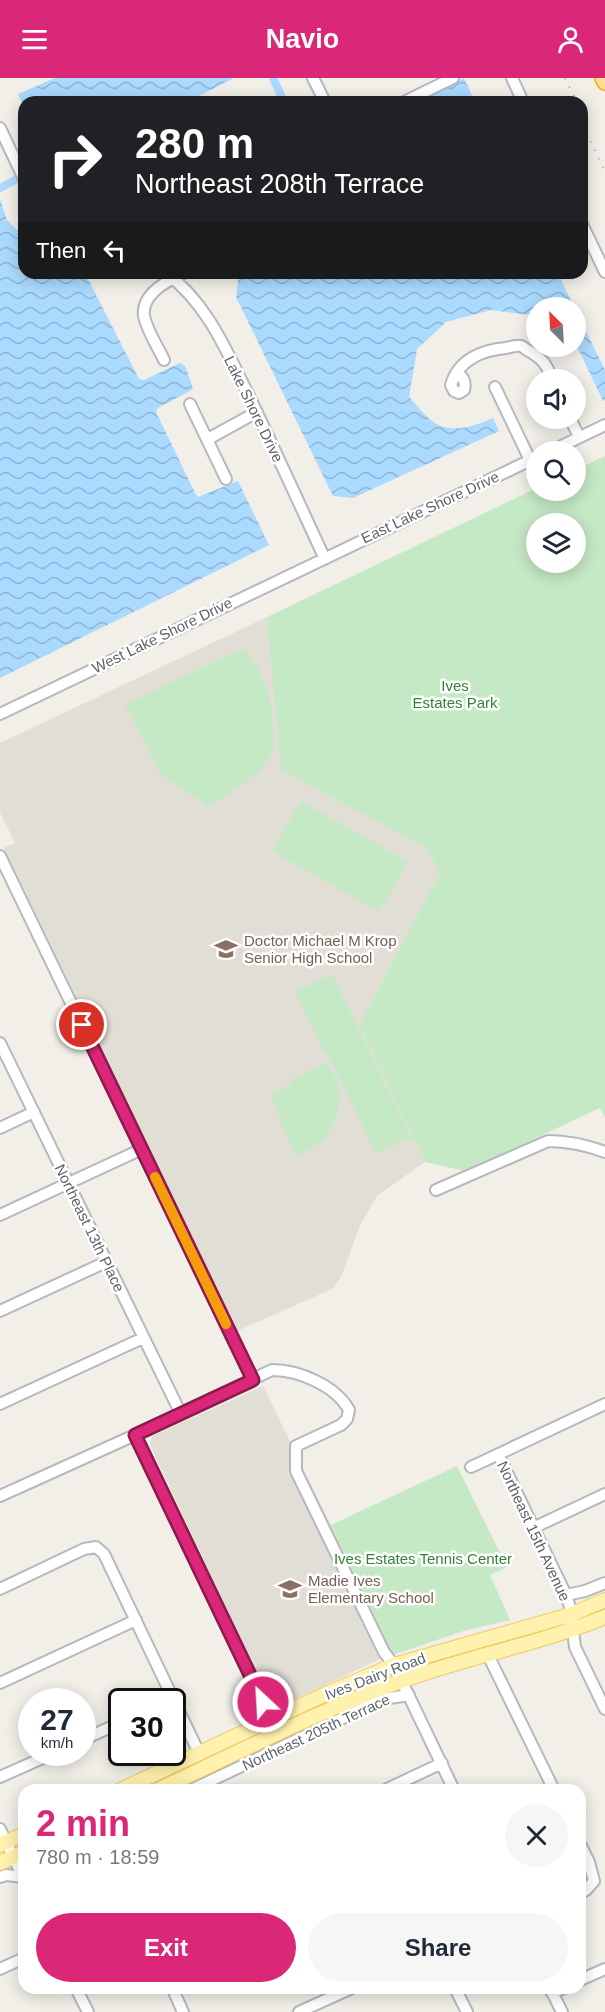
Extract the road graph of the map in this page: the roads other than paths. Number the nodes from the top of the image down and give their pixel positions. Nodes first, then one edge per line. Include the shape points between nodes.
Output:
1 (313, 78) edge
2 (453, 78) edge
3 (512, 78) edge
4 (322, 96) edge
5 (416, 96) edge
6 (520, 96) edge
7 (0, 128) edge
8 (18, 166) edge
9 (588, 237) edge
10 (605, 272) edge
11 (166, 279) edge
12 (172, 279) edge
13 (164, 360) dead end
14 (548, 369) edge
15 (457, 374) dead end
16 (495, 387) dead end
17 (190, 404) dead end
18 (256, 412) junction
19 (605, 425) edge
20 (575, 429) edge
21 (579, 437) junction
22 (208, 439) junction
23 (571, 441) edge
24 (526, 444) edge
25 (526, 463) edge
26 (226, 479) dead end
27 (324, 557) junction
28 (0, 714) edge
29 (1, 859) edge
30 (0, 1043) edge
31 (34, 1113) junction
32 (0, 1128) edge
33 (142, 1149) junction
34 (605, 1152) edge
35 (69, 1182) junction
36 (436, 1191) dead end
37 (0, 1215) edge
38 (106, 1262) junction
39 (0, 1311) edge
40 (143, 1338) junction
41 (253, 1380) junction
42 (0, 1404) edge
43 (605, 1404) edge
44 (181, 1414) junction
45 (135, 1435) junction
46 (498, 1454) junction
47 (471, 1467) dead end
48 (605, 1494) edge
49 (0, 1496) edge
50 (535, 1527) junction
51 (605, 1583) edge
52 (0, 1589) edge
53 (566, 1595) junction
54 (605, 1600) edge
55 (605, 1617) edge
56 (136, 1620) junction
57 (571, 1622) junction
58 (488, 1655) junction
59 (394, 1665) junction
60 (402, 1681) junction
61 (0, 1683) edge
62 (165, 1688) edge
63 (409, 1695) junction
64 (605, 1709) edge
65 (271, 1719) junction
66 (186, 1729) edge
67 (278, 1734) junction
68 (199, 1753) junction
69 (442, 1763) junction
70 (25, 1766) edge
71 (0, 1777) edge
72 (133, 1784) edge
73 (171, 1784) edge
74 (216, 1784) edge
75 (398, 1784) edge
76 (451, 1784) edge
77 (551, 1784) edge
78 (0, 1829) edge
79 (18, 1837) edge
80 (3, 1844) edge
81 (18, 1853) edge
82 (18, 1854) edge
83 (586, 1856) edge
84 (0, 1863) edge
85 (0, 1877) edge
86 (18, 1877) edge
87 (586, 1889) edge
88 (18, 1961) edge
89 (605, 1968) edge
90 (0, 1969) edge
91 (586, 1977) edge
92 (79, 1994) edge
93 (175, 1994) edge
94 (339, 1994) edge
95 (458, 1994) edge
96 (553, 1994) edge
97 (88, 2012) edge
98 (183, 2012) edge
99 (299, 2012) edge
100 (466, 2012) edge
101 (562, 2012) edge

1 - 4 street
2 - 5 street
3 - 6 street
7 - 8 street
9 - 10 street
11 - 13 street via 147,301 144,315
12 - 18 street, Lake Shore Drive via 195,299 217,332
14 - 15 street via 544,361 520,346 476,354
16 - 24 street
17 - 22 street
18 - 22 street
18 - 27 street, Lake Shore Drive
19 - 21 street
20 - 21 street
21 - 23 street
22 - 26 street
25 - 27 street, East Lake Shore Drive
27 - 28 street, West Lake Shore Drive
29 - 33 street
30 - 31 street, Northeast 13th Place
31 - 32 street
31 - 35 street, Northeast 13th Place
33 - 35 street
33 - 41 street
34 - 36 street via 580,1144 548,1141
35 - 37 street
35 - 38 street, Northeast 13th Place
38 - 39 street
38 - 40 street, Northeast 13th Place
40 - 42 street
40 - 44 street, Northeast 13th Place
41 - 44 street
41 - 59 street via 272,1370 303,1376 333,1391 349,1410 341,1425 296,1446 296,1471 388,1660
43 - 46 street
44 - 45 street
45 - 49 street
45 - 65 street
46 - 47 street
46 - 50 street, Northeast 15th Avenue
48 - 50 street
50 - 53 street, Northeast 15th Avenue
51 - 53 street
52 - 56 street via 96,1547 104,1554
53 - 57 street, Northeast 15th Avenue
54 - 57 main road, Ives Dairy Road
55 - 57 main road, Ives Dairy Road
56 - 61 street
56 - 62 street
57 - 58 main road, Ives Dairy Road
57 - 59 main road, Ives Dairy Road
57 - 64 street, Northeast 15th Avenue via 575,1647
58 - 60 main road, Ives Dairy Road
58 - 77 street
59 - 60 street
59 - 65 main road, Ives Dairy Road
60 - 63 street
60 - 67 main road, Ives Dairy Road
63 - 69 street
63 - 74 street, Northeast 205th Terrace via 383,1699
65 - 67 street
65 - 68 main road, Ives Dairy Road
66 - 68 street
67 - 73 main road, Ives Dairy Road
68 - 72 main road, Ives Dairy Road
69 - 75 street
69 - 76 street
70 - 71 street
78 - 80 street
79 - 80 main road
80 - 81 street
82 - 84 main road
83 - 87 street via 594,1881
85 - 86 street
88 - 90 street
89 - 91 street
92 - 97 street
93 - 98 street
94 - 99 street
95 - 100 street
96 - 101 street

